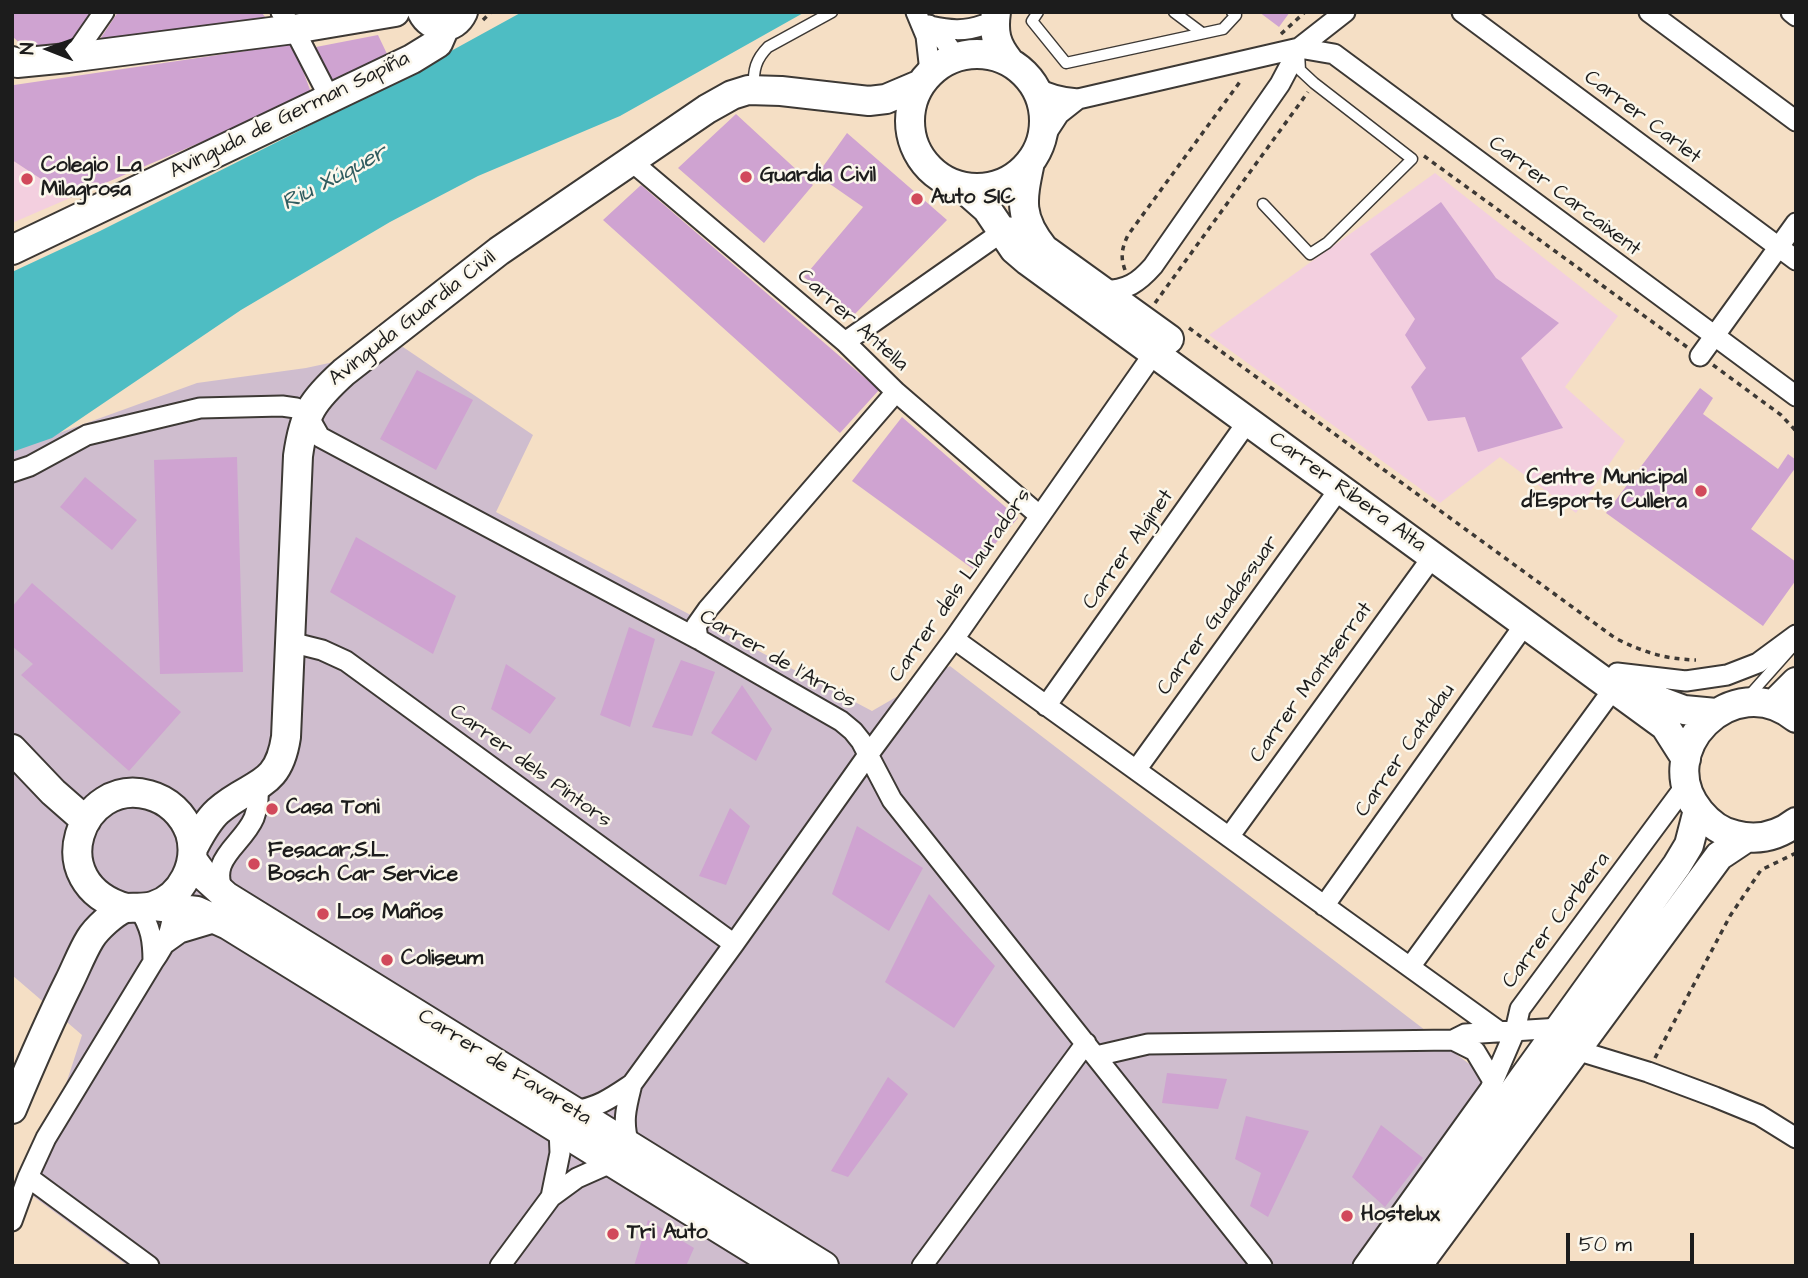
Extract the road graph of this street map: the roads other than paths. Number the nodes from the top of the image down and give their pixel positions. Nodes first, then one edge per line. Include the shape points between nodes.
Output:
1 (104, 12) edge
2 (395, 12) edge
3 (832, 12) edge
4 (1038, 12) edge
5 (1174, 12) edge
6 (1232, 12) edge
7 (1345, 12) edge
8 (1462, 12) edge
9 (1649, 12) edge
10 (1791, 12) edge
11 (1796, 16) edge
12 (443, 17) edge
13 (990, 17) edge
14 (922, 18) edge
15 (288, 21) edge
16 (1202, 33) junction
17 (1299, 48) junction
18 (960, 55) junction
19 (68, 58) junction
20 (12, 61) edge
21 (1009, 61) junction
22 (924, 78) junction
23 (1035, 87) junction
24 (754, 90) junction
25 (331, 98) junction
26 (1077, 99) junction
27 (869, 101) junction
28 (1796, 121) edge
29 (911, 138) junction
30 (1036, 151) junction
31 (631, 161) junction
32 (962, 187) junction
33 (1263, 204) dead end
34 (1796, 223) edge
35 (1015, 230) junction
36 (1778, 247) junction
37 (12, 250) edge
38 (1796, 260) edge
39 (1104, 291) junction
40 (1714, 336) junction
41 (845, 342) junction
42 (1154, 353) junction
43 (1700, 356) road end
44 (896, 392) junction
45 (1796, 396) edge
46 (1248, 421) junction
47 (314, 427) junction
48 (12, 472) edge
49 (1340, 488) junction
50 (1040, 516) junction
51 (1433, 556) junction
52 (1525, 624) junction
53 (1796, 635) edge
54 (698, 639) junction
55 (954, 639) junction
56 (290, 642) junction
57 (1796, 644) edge
58 (1615, 681) junction
59 (1796, 682) edge
60 (1046, 706) junction
61 (1727, 708) junction
62 (1784, 711) edge
63 (12, 749) edge
64 (868, 755) junction
65 (1136, 770) junction
66 (1686, 772) junction
67 (258, 785) junction
68 (221, 809) junction
69 (1698, 810) junction
70 (177, 811) junction
71 (86, 821) junction
72 (1796, 822) edge
73 (1228, 836) junction
74 (1746, 838) junction
75 (192, 854) junction
76 (89, 887) junction
77 (1324, 905) junction
78 (149, 908) junction
79 (223, 909) junction
80 (90, 939) junction
81 (166, 943) junction
82 (734, 944) junction
83 (153, 962) junction
84 (1410, 967) junction
85 (1507, 1032) junction
86 (1568, 1039) junction
87 (1453, 1040) junction
88 (1091, 1050) junction
89 (1493, 1081) junction
90 (632, 1084) junction
91 (12, 1109) edge
92 (566, 1120) junction
93 (1796, 1138) edge
94 (621, 1154) junction
95 (28, 1177) junction
96 (551, 1197) junction
97 (12, 1221) edge
98 (149, 1266) edge
99 (500, 1266) edge
100 (780, 1266) edge
101 (824, 1266) edge
102 (922, 1266) edge
103 (1262, 1266) edge
104 (1363, 1266) edge
105 (1388, 1266) edge
106 (1417, 1266) edge

1 - 19 street
2 - 15 street
3 - 24 lane via 760,55 753,71
4 - 16 lane via 1032,21 1066,63
5 - 16 lane
6 - 16 lane via 1236,15 1223,29
7 - 17 street
8 - 36 street, Carrer Carlet
9 - 28 street
10 - 11 street
12 - 25 street, Avinguda de German Sapiña via 438,43
13 - 14 street via 970,30 958,31
13 - 18 street
13 - 21 street via 996,40
14 - 18 street
14 - 22 street
15 - 19 street
15 - 25 street
17 - 26 street
17 - 33 lane via 1300,70 1412,159 1310,254
17 - 39 street via 1280,84 1143,278 1120,290
17 - 40 street, Carrer Carcaixent via 1334,54
18 - 21 street via 981,53
18 - 22 street
19 - 20 street
21 - 23 street
22 - 27 street, Avinguda Guardia Civil via 886,99
22 - 29 street via 912,102
23 - 26 street
23 - 30 street via 1044,122
24 - 27 street, Avinguda Guardia Civil
24 - 31 street, Avinguda Guardia Civil via 707,109
25 - 37 street, Avinguda de German Sapiña
26 - 30 street via 1059,114
27 - 29 street, Avinguda Guardia Civil via 901,123
29 - 32 street via 930,170
30 - 32 street via 1019,173 999,184
30 - 35 street via 1024,189 1024,212
31 - 41 street, Carrer Antella
31 - 47 street, Avinguda Guardia Civil via 499,251 324,390 313,403
32 - 35 street, Carrer Ribera Alta
34 - 36 street
35 - 39 street, Carrer Ribera Alta
35 - 41 street
35 - 42 street, Carrer Ribera Alta via 1014,249
36 - 38 street, Carrer Carlet
36 - 40 street
39 - 58 street, Carrer Ribera Alta
40 - 43 street
40 - 45 street, Carrer Carcaixent
41 - 44 street, Carrer Antella
42 - 46 street, Carrer Ribera Alta
42 - 50 street, Carrer dels Llauradors
44 - 50 street, Carrer Antella
44 - 54 street via 708,609 696,626
46 - 49 street, Carrer Ribera Alta
46 - 60 street, Carrer Alginet
47 - 48 street, Carrer de l'Arròs via 296,408 200,408 87,435
47 - 54 street, Carrer de l'Arròs
47 - 56 street, Avinguda Guardia Civil via 301,433 298,456
49 - 51 street, Carrer Ribera Alta
49 - 65 street, Carrer Guadassuar
50 - 55 street, Carrer dels Llauradors
51 - 52 street, Carrer Ribera Alta
51 - 73 street, Carrer Montserrat
52 - 58 street, Carrer Ribera Alta
52 - 77 street, Carrer Catadau
53 - 58 street, Carrer Ribera Alta via 1758,663 1727,675 1686,681
54 - 64 street, Carrer de l'Arròs via 841,722 853,731
55 - 60 street
55 - 64 street, Carrer dels Llauradors
56 - 67 street, Avinguda Guardia Civil via 283,756
56 - 82 street, Carrer dels Pintors via 346,662
57 - 61 lane via 1750,696
58 - 61 street, Carrer Ribera Alta via 1684,710
58 - 66 street, Carrer Ribera Alta via 1665,726
58 - 84 street
59 - 62 street
60 - 65 street
61 - 62 street, Carrer Ribera Alta via 1756,702
61 - 66 street via 1702,725 1691,741
63 - 71 street
64 - 82 street, Carrer dels Llauradors
64 - 88 street, Carrer de l'Arròs via 892,800
65 - 73 street
66 - 69 street, Carrer Ribera Alta
66 - 85 street, Carrer Corbera
67 - 68 street, Avinguda Guardia Civil
67 - 79 street via 253,820 223,860
68 - 70 street
68 - 75 street via 210,819
69 - 74 street via 1727,834
69 - 86 street via 1689,845
70 - 71 street via 163,800 128,793 99,805
70 - 75 street via 190,834
71 - 76 street via 77,851
72 - 74 street via 1767,837
73 - 77 street
74 - 86 street via 1719,856
75 - 78 street via 180,888
75 - 79 street, Carrer de Favareta
76 - 78 street via 106,901
76 - 80 street
77 - 84 street
78 - 79 street, Carrer de Favareta
78 - 80 street via 112,917
78 - 81 street via 172,924
78 - 83 street
79 - 81 street
79 - 92 street, Carrer de Favareta
80 - 91 street
81 - 83 street
82 - 90 street, Carrer dels Llauradors
83 - 95 street via 46,1138
84 - 85 street
85 - 86 street
85 - 87 street via 1465,1034
85 - 89 street, Carrer Corbera
86 - 93 street via 1759,1115
86 - 105 street
86 - 106 street
87 - 88 street via 1148,1044
87 - 89 street via 1475,1051
88 - 102 street
88 - 103 street, Carrer de l'Arròs
89 - 104 street, Carrer Corbera
90 - 92 street, Carrer dels Llauradors via 607,1102
90 - 94 street, Carrer dels Llauradors
92 - 94 street, Carrer de Favareta
92 - 96 street
94 - 96 street
94 - 100 street, Carrer de Favareta
94 - 101 street, Carrer de Favareta
95 - 97 street
95 - 98 street
96 - 99 street

